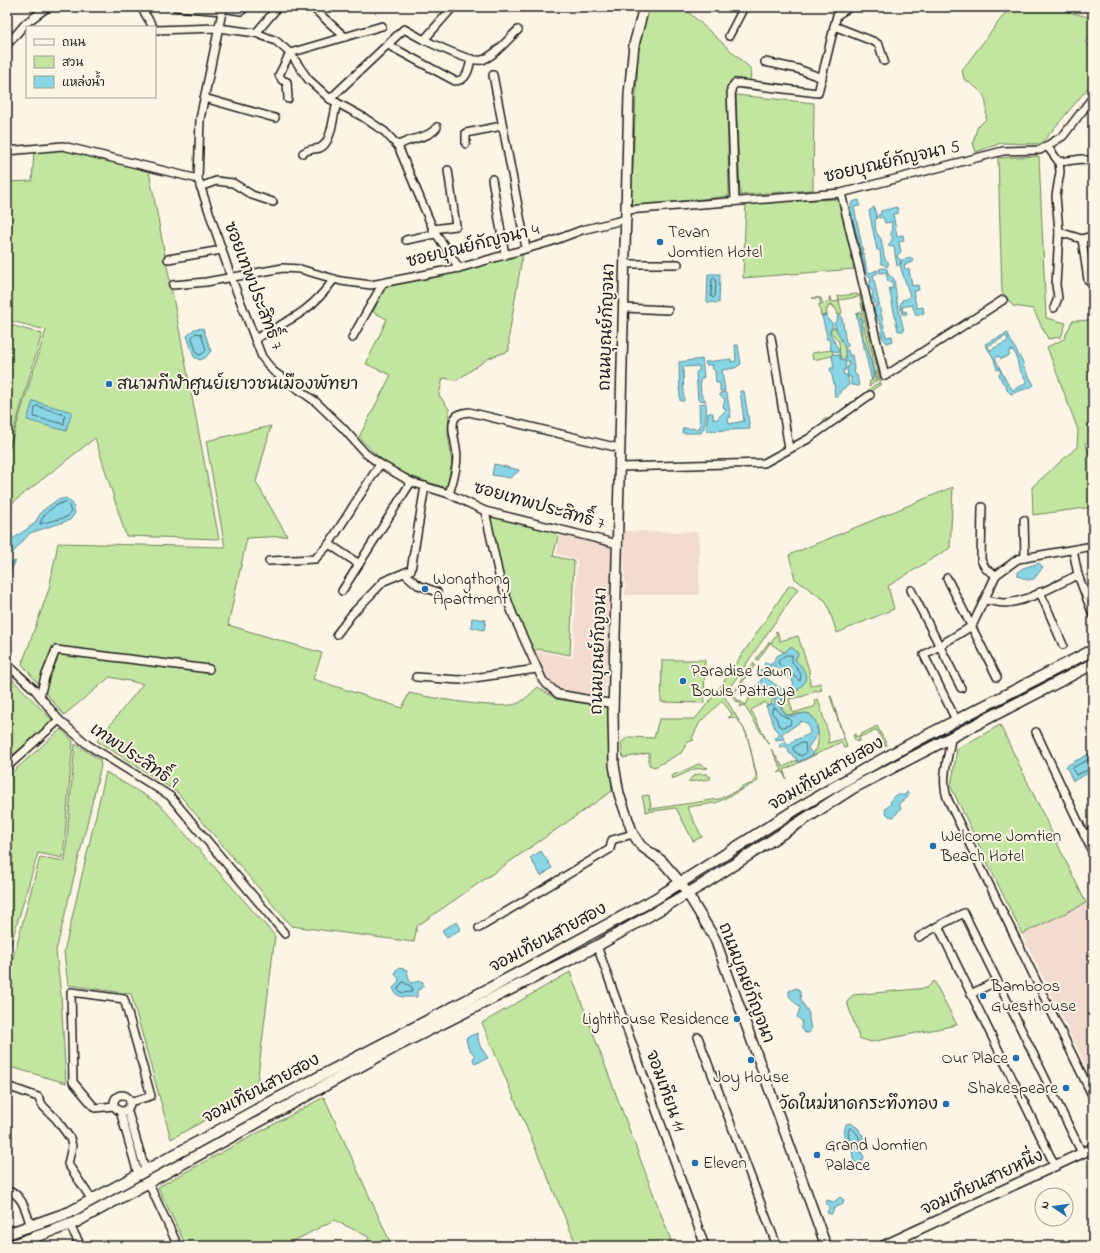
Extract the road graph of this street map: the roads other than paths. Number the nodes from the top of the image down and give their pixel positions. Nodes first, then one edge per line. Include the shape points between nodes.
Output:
1 (48, 7) edge
2 (141, 7) edge
3 (176, 7) edge
4 (246, 7) edge
5 (278, 7) edge
6 (312, 7) edge
7 (453, 7) edge
8 (644, 7) edge
9 (744, 7) edge
10 (850, 7) edge
11 (222, 9) edge
12 (152, 26) edge
13 (382, 26) dead end
14 (834, 26) junction
15 (218, 28) junction
16 (156, 30) edge
17 (518, 30) dead end
18 (256, 32) junction
19 (729, 36) dead end
20 (345, 37) junction
21 (424, 40) junction
22 (7, 45) edge
23 (388, 45) junction
24 (290, 54) junction
25 (471, 59) junction
26 (884, 61) dead end
27 (765, 62) dead end
28 (493, 76) dead end
29 (822, 78) junction
30 (1093, 97) edge
31 (204, 98) junction
32 (288, 99) dead end
33 (333, 101) junction
34 (276, 118) dead end
35 (502, 126) junction
36 (437, 127) dead end
37 (466, 144) dead end
38 (398, 146) junction
39 (1047, 146) junction
40 (7, 151) edge
41 (302, 153) dead end
42 (1059, 162) junction
43 (1093, 162) edge
44 (448, 170) dead end
45 (492, 179) dead end
46 (199, 183) junction
47 (841, 193) junction
48 (735, 201) junction
49 (273, 202) dead end
50 (627, 214) junction
51 (434, 231) junction
52 (1059, 232) junction
53 (1082, 239) junction
54 (1093, 239) edge
55 (406, 240) dead end
56 (526, 248) junction
57 (222, 250) junction
58 (505, 255) junction
59 (168, 259) dead end
60 (626, 264) junction
61 (678, 264) dead end
62 (459, 268) junction
63 (231, 277) junction
64 (334, 279) junction
65 (1088, 280) dead end
66 (383, 283) junction
67 (173, 285) dead end
68 (1003, 300) dead end
69 (624, 308) junction
70 (1054, 308) dead end
71 (668, 310) dead end
72 (771, 336) dead end
73 (352, 338) dead end
74 (255, 339) junction
75 (870, 395) dead end
76 (619, 448) junction
77 (789, 449) junction
78 (380, 464) junction
79 (620, 466) junction
80 (411, 482) junction
81 (425, 486) junction
82 (449, 494) junction
83 (982, 507) dead end
84 (485, 510) junction
85 (1024, 520) dead end
86 (329, 544) junction
87 (618, 544) junction
88 (1093, 546) edge
89 (1073, 550) junction
90 (1025, 558) junction
91 (269, 561) dead end
92 (358, 564) junction
93 (404, 573) junction
94 (1078, 574) junction
95 (996, 576) junction
96 (947, 578) dead end
97 (911, 590) dead end
98 (342, 591) dead end
99 (437, 592) dead end
100 (1040, 592) junction
101 (986, 600) junction
102 (1093, 615) edge
103 (972, 626) junction
104 (337, 634) dead end
105 (1064, 645) dead end
106 (939, 646) junction
107 (1093, 650) edge
108 (7, 664) edge
109 (1093, 664) edge
110 (209, 669) dead end
111 (537, 669) junction
112 (416, 677) dead end
113 (996, 677) dead end
114 (961, 688) dead end
115 (40, 696) junction
116 (614, 704) junction
117 (59, 720) junction
118 (956, 720) junction
119 (1036, 732) dead end
120 (951, 739) junction
121 (7, 767) edge
122 (1093, 831) edge
123 (633, 834) junction
124 (1084, 835) junction
125 (1093, 853) edge
126 (681, 883) junction
127 (687, 894) junction
128 (613, 921) junction
129 (938, 926) junction
130 (479, 928) dead end
131 (620, 933) junction
132 (285, 934) dead end
133 (919, 937) dead end
134 (597, 946) junction
135 (997, 981) junction
136 (971, 994) junction
137 (698, 1037) dead end
138 (395, 1042) junction
139 (7, 1086) edge
140 (1093, 1096) edge
141 (130, 1102) junction
142 (120, 1109) junction
143 (1093, 1148) edge
144 (1082, 1153) junction
145 (1055, 1166) junction
146 (142, 1171) junction
147 (148, 1182) junction
148 (7, 1192) edge
149 (92, 1200) junction
150 (69, 1224) junction
151 (31, 1226) junction
152 (7, 1234) edge
153 (10, 1246) edge
154 (81, 1246) edge
155 (178, 1246) edge
156 (704, 1246) edge
157 (777, 1246) edge
158 (826, 1246) edge
159 (883, 1246) edge

1 - 22 street via 26,22
2 - 12 street
3 - 11 street
4 - 11 street via 242,10
5 - 18 street
6 - 20 street
7 - 21 street
8 - 50 street, ถนนบุณย์กัญจนา via 634,45 629,94
9 - 19 street
10 - 14 street via 837,15
11 - 15 street
13 - 20 street
14 - 26 street via 875,42
14 - 29 street
15 - 16 street
15 - 18 street
15 - 31 street
17 - 25 street via 493,54 481,60
18 - 24 street via 276,41
20 - 24 street
21 - 23 street via 404,29
21 - 25 street
23 - 25 street via 455,81 465,78
23 - 33 street
24 - 32 street via 279,75 287,82
24 - 33 street via 308,79
27 - 29 street
28 - 35 street
29 - 48 street via 818,93 736,83 731,89
30 - 39 street, ซอยบุณย์กัญจนา 5 via 1063,136
31 - 34 street
31 - 46 street via 200,119
33 - 38 street via 385,132
33 - 41 street via 330,138 320,148
35 - 37 street via 466,133
35 - 56 street
36 - 38 street via 433,133 405,141
38 - 51 street
39 - 42 street
39 - 47 street, ซอยบุณย์กัญจนา 5 via 1040,150 1003,152 972,158
40 - 46 street via 63,146
42 - 43 street
42 - 52 street via 1056,196
44 - 51 street via 456,226
45 - 58 street
46 - 49 street via 233,182 252,195
46 - 57 street, ซอยเทพประสิทธิ์ 7
47 - 48 street, ซอยบุณย์กัญจนา 5
47 - 68 street via 884,376
48 - 50 street, ซอยบุณย์กัญจนา 5
50 - 56 street, ซอยบุณย์กัญจนา 4
50 - 60 street, ถนนบุณย์กัญจนา
51 - 55 street
51 - 62 street
52 - 53 street
52 - 70 street via 1056,285 1058,298
53 - 54 street
53 - 65 street
56 - 58 street, ซอยบุณย์กัญจนา 4
57 - 59 street
57 - 63 street, ซอยเทพประสิทธิ์ 7
58 - 62 street, ซอยบุณย์กัญจนา 4
60 - 61 street
60 - 69 street, ถนนบุณย์กัญจนา
62 - 66 street, ซอยบุณย์กัญจนา 4
63 - 64 street, ซอยบุณย์กัญจนา 4 via 283,268 300,269
63 - 67 street, ซอยบุณย์กัญจนา 4
63 - 74 street, ซอยเทพประสิทธิ์ 7
64 - 66 street, ซอยบุณย์กัญจนา 4 via 371,285
64 - 74 street via 307,310
66 - 73 street
69 - 71 street
69 - 76 street, ถนนบุณย์กัญจนา
72 - 77 street
74 - 78 street, ซอยเทพประสิทธิ์ 7 via 262,357 274,371 316,402 365,453
75 - 77 street via 808,439
76 - 79 street, ถนนบุณย์กัญจนา
76 - 82 street via 469,412 459,414 453,424 457,451
77 - 79 street via 764,464 756,465
78 - 80 street, ซอยเทพประสิทธิ์ 7
78 - 86 street
79 - 87 street, ถนนบุณย์กัญจนา
80 - 81 street, ซอยเทพประสิทธิ์ 7
80 - 92 street
81 - 82 street, ซอยเทพประสิทธิ์ 7
81 - 93 street via 411,570
82 - 84 street, ซอยเทพประสิทธิ์ 7
83 - 95 street via 981,560 986,569
84 - 87 street, ซอยเทพประสิทธิ์ 7
84 - 111 street via 500,580
85 - 90 street
86 - 91 street via 316,559
86 - 92 street
87 - 116 street, ถนนบุณย์กัญจนา
88 - 89 street
89 - 90 street
89 - 94 street
90 - 95 street via 1018,559
92 - 98 street
93 - 99 street via 418,585
93 - 104 street via 384,582 352,614
94 - 100 street
94 - 102 street
95 - 101 street
96 - 103 street
97 - 106 street
100 - 101 street via 1004,603
100 - 105 street
101 - 103 street
103 - 106 street
103 - 113 street
106 - 114 street
106 - 118 street via 924,655
107 - 118 main road, จอมเทียนสายสอง
108 - 115 street, เทพประสิทธิ์ 9
109 - 120 main road, จอมเทียนสายสอง
110 - 115 street via 56,650
111 - 112 street via 459,680
111 - 116 street via 543,681 558,694
115 - 117 street, เทพประสิทธิ์ 9
116 - 123 street, ถนนบุณย์กัญจนา via 614,765 619,794
117 - 121 street
117 - 132 street, เทพประสิทธิ์ 9 via 88,745 170,796
118 - 126 main road, จอมเทียนสายสอง via 795,810
119 - 124 street
120 - 127 main road, จอมเทียนสายสอง via 853,788
120 - 140 street via 944,790
122 - 124 street
123 - 126 street, ถนนบุณย์กัญจนา via 641,846 662,861
123 - 130 street via 612,840 610,849
124 - 125 street
126 - 127 street, ถนนบุณย์กัญจนา
126 - 128 main road, จอมเทียนสายสอง
127 - 131 main road, จอมเทียนสายสอง
127 - 158 street, ถนนบุณย์กัญจนา via 715,939
128 - 131 street
128 - 138 main road, จอมเทียนสายสอง
129 - 133 street
129 - 135 street via 964,913
129 - 136 street
131 - 134 main road, จอมเทียนสายสอง
134 - 138 main road, จอมเทียนสายสอง
134 - 156 street, จอมเทียน 11
135 - 136 street
135 - 144 street
136 - 145 street
137 - 157 street
138 - 146 main road, จอมเทียนสายสอง
138 - 147 main road, จอมเทียนสายสอง
139 - 149 street via 38,1097 56,1119 70,1138 72,1146 68,1164
141 - 142 street
141 - 142 street via 127,1096 122,1094 115,1098
141 - 142 street via 151,1096 124,999 71,992 74,1082 95,1108
142 - 146 street
143 - 144 street, จอมเทียนสายหนึ่ง
144 - 145 street, จอมเทียนสายหนึ่ง
145 - 159 street, จอมเทียนสายหนึ่ง
146 - 149 main road, จอมเทียนสายสอง
147 - 150 main road, จอมเทียนสายสอง
147 - 155 street
148 - 151 street via 13,1192 18,1196
149 - 151 main road, จอมเทียนสายสอง via 70,1212
150 - 153 main road, จอมเทียนสายสอง
150 - 154 street
151 - 152 main road, จอมเทียนสายสอง

